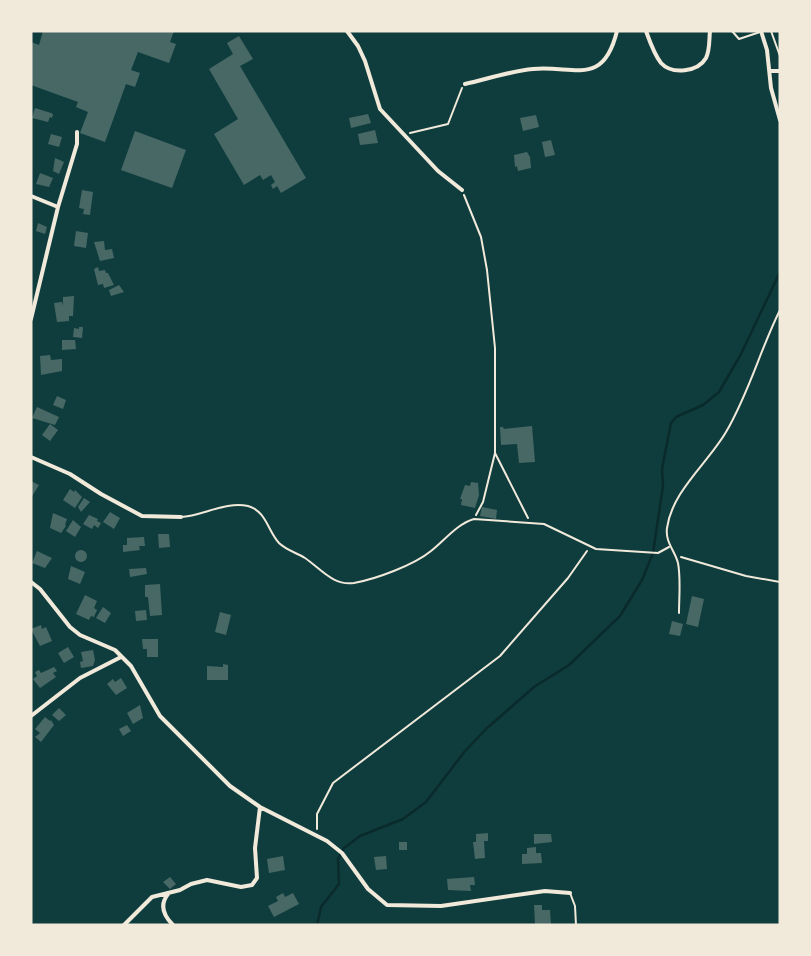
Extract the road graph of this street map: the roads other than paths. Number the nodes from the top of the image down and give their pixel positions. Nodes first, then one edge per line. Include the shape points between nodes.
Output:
1 (347, 31) edge
2 (617, 31) edge
3 (646, 31) edge
4 (710, 31) edge
5 (732, 31) edge
6 (761, 31) edge
7 (771, 31) edge
8 (780, 56) edge
9 (771, 71) junction
10 (780, 71) edge
11 (465, 84) road end
12 (780, 120) edge
13 (77, 132) dead end
14 (462, 190) road end
15 (31, 196) edge
16 (58, 208) junction
17 (780, 310) edge
18 (31, 319) edge
19 (31, 457) edge
20 (181, 518) joint
21 (669, 547) junction
22 (31, 582) edge
23 (679, 613) dead end
24 (121, 657) junction
25 (31, 716) edge
26 (260, 808) junction
27 (169, 892) junction
28 (570, 893) joint
29 (124, 925) edge
30 (173, 925) edge
31 (576, 925) edge

1 - 14 street via 365,61 380,109 450,182
2 - 11 street via 607,56 592,68 570,72 533,69
3 - 4 street via 662,63 676,70 698,67 705,59
5 - 6 lane via 739,39
6 - 9 street
7 - 8 lane
9 - 10 street
9 - 12 street via 771,88
13 - 16 street via 77,144
15 - 16 street
16 - 18 street
17 - 21 lane via 754,376 726,432 681,491 672,510 667,529
19 - 20 street via 70,474 142,516
20 - 21 lane via 231,506 252,508 262,515 283,546 306,559 328,578 345,584 368,580 420,558 464,523 474,519 550,526 590,547 658,553
21 - 23 lane via 678,562
22 - 24 street via 80,635 115,650
24 - 25 street via 80,678
24 - 26 street via 131,666 160,716 230,786
26 - 27 street via 254,848 257,878 252,885 241,887 206,880
26 - 28 street via 342,853 368,889 387,905 441,906 544,891
27 - 29 street via 152,897
27 - 30 street via 162,904
28 - 31 lane via 575,906

